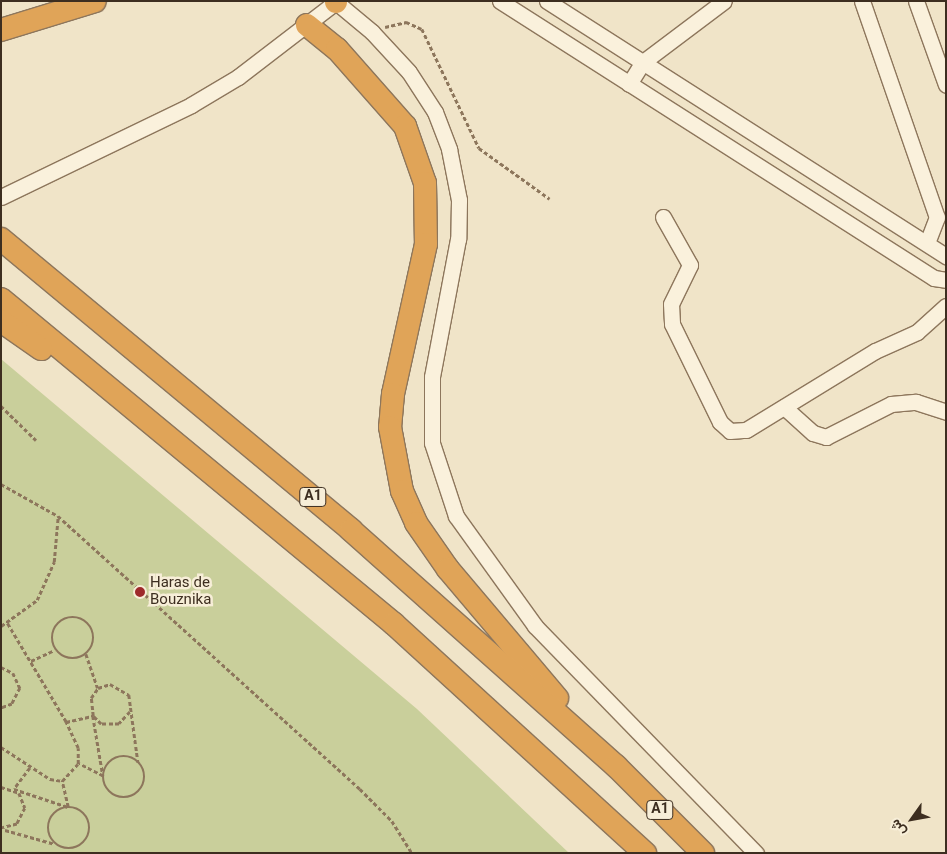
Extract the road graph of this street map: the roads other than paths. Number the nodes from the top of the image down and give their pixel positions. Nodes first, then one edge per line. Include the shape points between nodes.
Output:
1 (95, 1) edge
2 (337, 1) edge
3 (500, 1) edge
4 (547, 1) edge
5 (724, 1) edge
6 (862, 1) edge
7 (916, 1) edge
8 (306, 25) junction
9 (1, 30) edge
10 (643, 62) junction
11 (629, 84) junction
12 (946, 86) edge
13 (800, 162) junction
14 (786, 184) junction
15 (5, 195) edge
16 (663, 216) dead end
17 (1, 238) edge
18 (926, 243) junction
19 (946, 256) edge
20 (946, 280) edge
21 (1, 299) edge
22 (946, 306) edge
23 (1, 321) edge
24 (784, 407) junction
25 (946, 412) edge
26 (217, 476) junction
27 (616, 766) junction
28 (645, 853) edge
29 (703, 853) edge
30 (756, 853) edge

1 - 9 highway
2 - 8 street
2 - 30 street via 372,32 435,112 450,149 459,200 458,239 432,377 432,443 456,516 536,626
3 - 11 street
4 - 10 street
5 - 10 street
6 - 18 street via 937,218
7 - 12 street
8 - 15 street via 238,77 191,104
8 - 27 highway via 337,49 405,126 425,183 426,244 393,394 390,427 402,490 416,523 448,569
10 - 11 street
10 - 13 street
11 - 14 street
13 - 14 street
13 - 18 street
14 - 20 street via 934,278
16 - 24 street via 690,265 671,304 670,318 720,422 730,431 741,432
17 - 27 highway, A1 via 228,423
18 - 19 street
21 - 26 highway
22 - 24 street via 917,332 875,351
23 - 26 highway
24 - 25 street via 822,437 891,404 916,402
26 - 28 highway via 394,624
27 - 29 highway, A1

